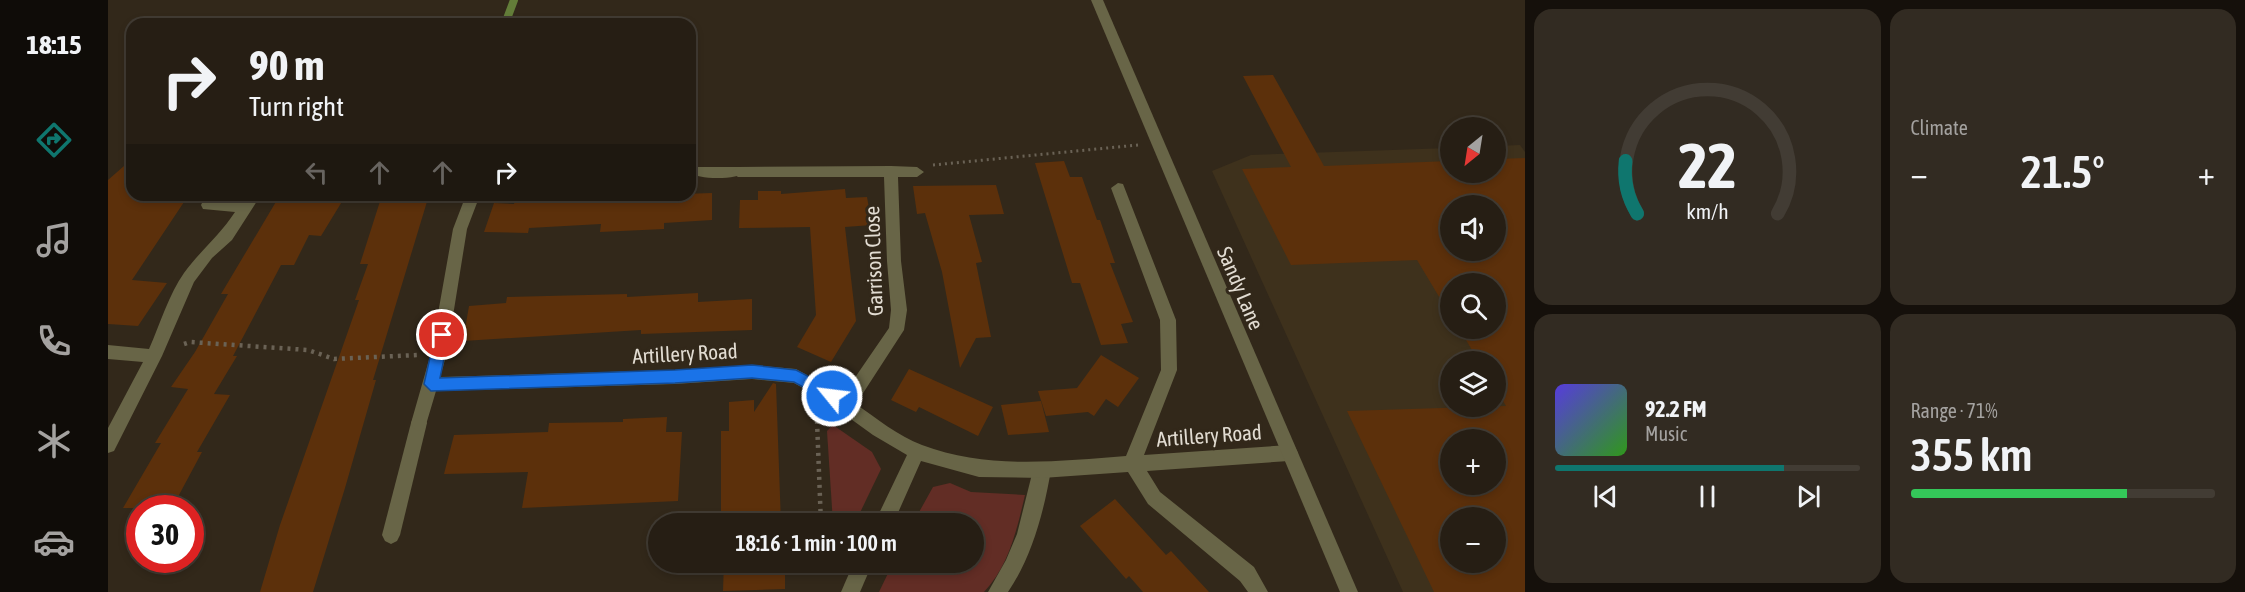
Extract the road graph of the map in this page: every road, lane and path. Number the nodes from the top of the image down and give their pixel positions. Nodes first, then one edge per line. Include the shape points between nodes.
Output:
1 (1097, 0) edge
2 (1156, 143) junction
3 (891, 171) junction
4 (697, 172) dead end
5 (917, 172) joint
6 (1118, 188) dead end
7 (250, 201) edge
8 (470, 201) edge
9 (208, 205) dead end
10 (108, 352) edge
11 (439, 353) junction
12 (154, 356) junction
13 (431, 384) junction
14 (838, 401) junction
15 (108, 445) edge
16 (917, 452) junction
17 (1289, 453) junction
18 (1132, 463) junction
19 (1042, 470) junction
20 (821, 513) edge
21 (888, 513) edge
22 (391, 535) dead end
23 (859, 573) edge
24 (850, 592) edge
25 (997, 592) edge
26 (1259, 592) edge
27 (1349, 592) edge

1 - 2 street, Sandy Lane
2 - 5 path via 932,165
2 - 17 street, Sandy Lane
3 - 4 street
3 - 5 street
3 - 14 street, Garrison Close via 899,310 896,330
6 - 18 street, Artillery Road via 1168,320 1169,370
7 - 9 street
7 - 12 street via 227,236 188,279
8 - 11 street via 460,229
10 - 12 street
11 - 12 path via 334,359 308,350 190,342
11 - 13 street
12 - 15 street
13 - 14 street, Artillery Road via 752,372 796,376
13 - 22 street
14 - 16 street, Artillery Road
14 - 20 path via 817,420
16 - 19 street, Artillery Road via 979,469
16 - 21 street
17 - 18 street, Artillery Road
17 - 27 street, Sandy Lane
18 - 19 street, Artillery Road
18 - 26 street, Artillery Road via 1154,498 1247,574
19 - 25 street via 1039,495 1023,541
23 - 24 street

